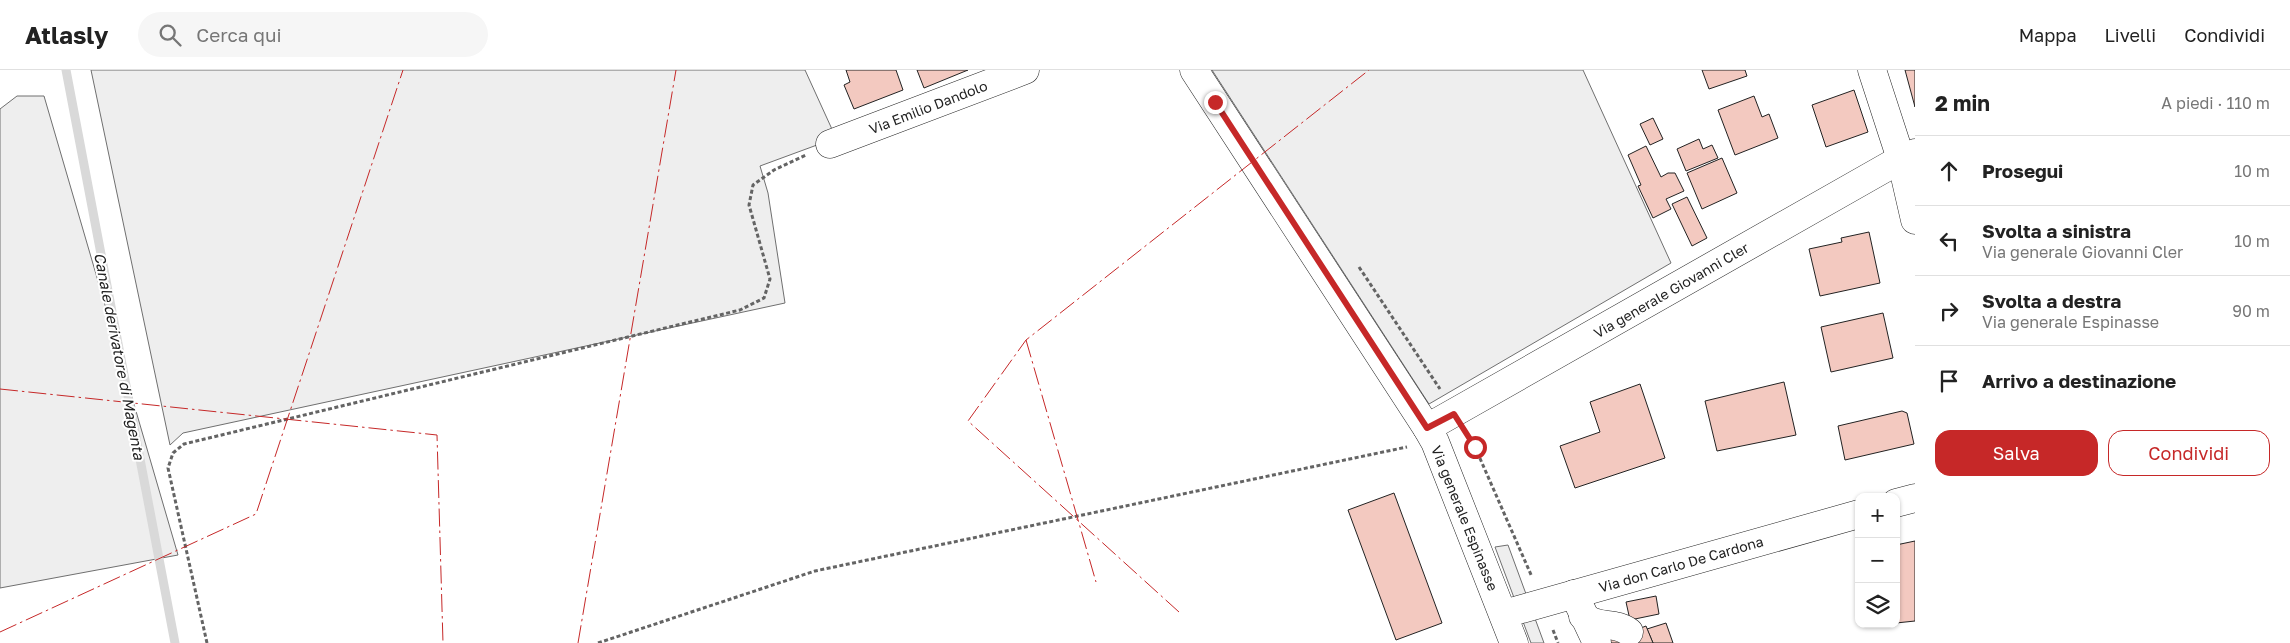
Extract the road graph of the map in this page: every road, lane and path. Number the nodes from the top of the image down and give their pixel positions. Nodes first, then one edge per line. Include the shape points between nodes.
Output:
1 (1025, 70) edge
2 (1194, 70) edge
3 (1872, 70) edge
4 (830, 144) joint
5 (1908, 156) edge
6 (1915, 220) edge
7 (1454, 414) junction
8 (1431, 435) junction
9 (1915, 498) edge
10 (1900, 502) edge
11 (1855, 515) edge
12 (1544, 604) junction
13 (1578, 605) junction
14 (1504, 614) junction
15 (1629, 632) dead end
16 (207, 643) edge
17 (598, 643) edge
18 (1514, 643) edge
19 (1558, 643) edge
20 (1597, 643) edge

1 - 4 street, Via Emilio Dandolo
2 - 8 street, Via generale Espinasse
3 - 5 street
4 - 16 path via 774,170 753,185 749,205 770,279 764,298 740,310 184,444 173,453 168,468
5 - 6 street
5 - 7 street, Via generale Giovanni Cler
7 - 8 street, Via generale Giovanni Cler
7 - 12 path via 1475,447
8 - 14 street, Via generale Espinasse
8 - 17 path via 815,571
9 - 10 street
11 - 13 street, Via don Carlo De Cardona
12 - 13 street, Via don Carlo De Cardona
12 - 14 street, Via don Carlo De Cardona
12 - 19 path
13 - 15 street via 1595,624 1622,626
13 - 20 street
14 - 18 street, Via generale Espinasse

